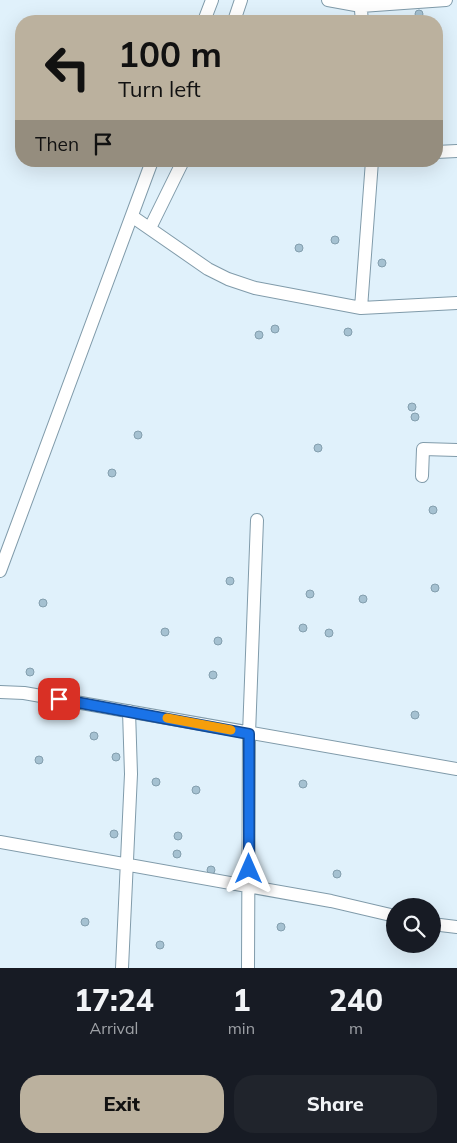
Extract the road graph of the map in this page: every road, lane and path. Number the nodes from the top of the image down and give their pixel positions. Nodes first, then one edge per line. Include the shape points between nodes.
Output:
1 (212, 0) edge
2 (241, 0) edge
3 (328, 0) edge
4 (446, 0) edge
5 (360, 3) edge
6 (206, 15) edge
7 (236, 15) edge
8 (457, 151) edge
9 (443, 152) edge
10 (150, 167) edge
11 (180, 167) edge
12 (372, 167) edge
13 (133, 217) junction
14 (150, 228) junction
15 (457, 303) edge
16 (361, 308) junction
17 (457, 450) edge
18 (422, 476) dead end
19 (257, 520) dead end
20 (0, 571) edge
21 (0, 692) edge
22 (130, 711) junction
23 (249, 734) junction
24 (457, 769) edge
25 (0, 842) edge
26 (126, 865) junction
27 (249, 888) junction
28 (386, 914) edge
29 (441, 925) edge
30 (457, 927) edge
31 (122, 968) edge
32 (248, 968) edge

1 - 6 street
2 - 7 street
3 - 5 street
4 - 5 street
8 - 9 street
10 - 13 street
11 - 14 street
12 - 16 street
13 - 14 street
13 - 20 street
14 - 16 street via 186,255 228,279 255,288
15 - 16 street
17 - 18 street via 424,449
19 - 23 street
21 - 22 street
22 - 23 street
22 - 26 street via 131,774
23 - 24 street
23 - 27 street
25 - 26 street
26 - 27 street
26 - 31 street
27 - 28 street
27 - 32 street
29 - 30 street

